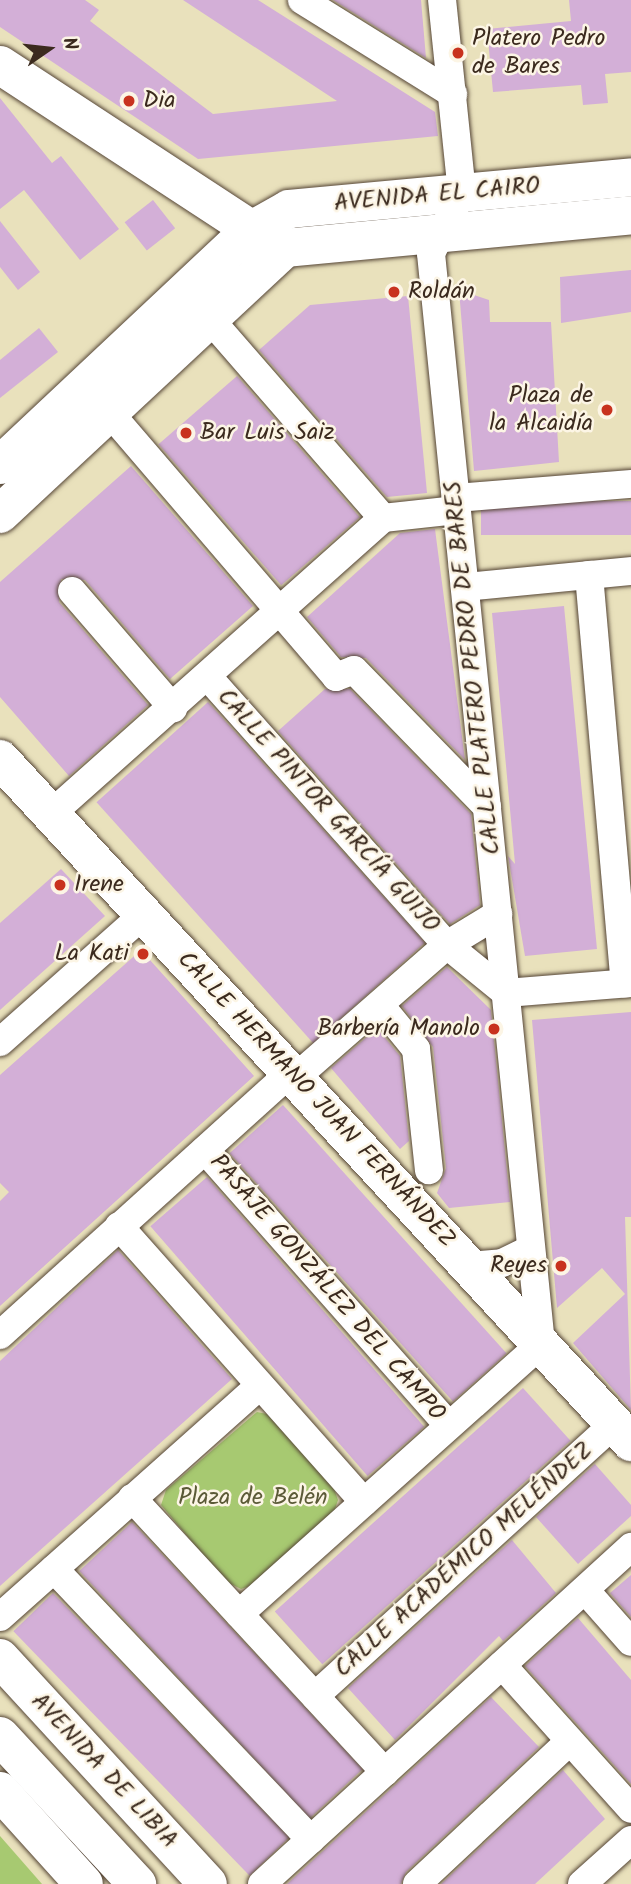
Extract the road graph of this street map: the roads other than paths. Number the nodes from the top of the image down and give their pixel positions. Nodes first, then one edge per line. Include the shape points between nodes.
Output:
1 (302, 0) edge
2 (442, 0) edge
3 (0, 65) edge
4 (453, 94) junction
5 (631, 177) edge
6 (462, 193) junction
7 (631, 215) edge
8 (248, 232) junction
9 (440, 233) junction
10 (285, 248) junction
11 (209, 318) junction
12 (109, 412) junction
13 (0, 465) edge
14 (631, 484) edge
15 (456, 504) junction
16 (0, 514) edge
17 (383, 518) junction
18 (631, 570) edge
19 (589, 575) junction
20 (465, 587) junction
21 (72, 591) dead end
22 (278, 612) junction
23 (208, 677) junction
24 (173, 708) junction
25 (0, 759) edge
26 (487, 807) junction
27 (51, 814) junction
28 (144, 914) junction
29 (498, 914) junction
30 (447, 944) junction
31 (628, 983) edge
32 (506, 993) junction
33 (380, 1004) junction
34 (0, 1041) edge
35 (292, 1075) junction
36 (205, 1150) junction
37 (429, 1170) dead end
38 (120, 1226) junction
39 (531, 1249) junction
40 (469, 1266) junction
41 (0, 1335) edge
42 (541, 1344) junction
43 (260, 1385) junction
44 (449, 1426) junction
45 (622, 1433) edge
46 (132, 1498) junction
47 (364, 1502) junction
48 (631, 1547) edge
49 (54, 1569) junction
50 (584, 1590) junction
51 (239, 1614) junction
52 (0, 1617) edge
53 (631, 1642) edge
54 (0, 1658) edge
55 (502, 1665) junction
56 (315, 1696) junction
57 (0, 1735) edge
58 (570, 1741) junction
59 (385, 1772) junction
60 (0, 1791) edge
61 (631, 1809) edge
62 (311, 1840) junction
63 (631, 1840) edge
64 (84, 1884) edge
65 (137, 1884) edge
66 (208, 1884) edge
67 (262, 1884) edge
68 (417, 1884) edge
69 (582, 1884) edge

1 - 4 street
2 - 4 street
3 - 8 main road
4 - 6 street
5 - 6 main road, AVENIDA EL CAIRO
6 - 8 main road, AVENIDA EL CAIRO via 289,209
6 - 9 street, CALLE PLATERO PEDRO DE BARES
7 - 9 main road, AVENIDA EL CAIRO
8 - 10 main road, AVENIDA EL CAIRO
8 - 13 main road, AVENIDA EL CAIRO
9 - 10 main road, AVENIDA EL CAIRO
9 - 15 street, CALLE PLATERO PEDRO DE BARES via 432,253
10 - 11 main road
11 - 12 main road
11 - 17 street
12 - 16 main road
12 - 22 street
14 - 15 street
15 - 17 street
15 - 20 street, CALLE PLATERO PEDRO DE BARES
17 - 22 street
18 - 19 street
19 - 20 street
19 - 31 street
20 - 26 street, CALLE PLATERO PEDRO DE BARES
21 - 24 street
22 - 23 street
22 - 26 street via 336,677 354,670
23 - 24 street
23 - 30 street, CALLE PINTOR GARCÍA GUIJO
24 - 27 street
25 - 27 main road, CALLE HERMANO JUAN FERNÁNDEZ
26 - 29 street, CALLE PLATERO PEDRO DE BARES
27 - 28 main road, CALLE HERMANO JUAN FERNÁNDEZ
28 - 34 street
28 - 35 main road, CALLE HERMANO JUAN FERNÁNDEZ
29 - 30 street, CALLE PINTOR GARCÍA GUIJO
29 - 32 street, CALLE PLATERO PEDRO DE BARES
30 - 32 street, CALLE PINTOR GARCÍA GUIJO
30 - 33 street, CALLE PINTOR GARCÍA GUIJO
31 - 32 street
32 - 39 street, CALLE PLATERO PEDRO DE BARES
33 - 35 street, CALLE PINTOR GARCÍA GUIJO
33 - 37 street via 416,1049
35 - 36 street, CALLE PINTOR GARCÍA GUIJO
35 - 40 main road, CALLE HERMANO JUAN FERNÁNDEZ
36 - 38 street, CALLE PINTOR GARCÍA GUIJO
36 - 44 street, PASAJE GONZÁLEZ DEL CAMPO
38 - 41 street, CALLE PINTOR GARCÍA GUIJO
38 - 43 street
39 - 40 street via 502,1264
39 - 42 street, CALLE PLATERO PEDRO DE BARES
40 - 42 main road, CALLE HERMANO JUAN FERNÁNDEZ
42 - 44 street
42 - 45 main road, CALLE HERMANO JUAN FERNÁNDEZ
43 - 46 street
43 - 47 street
44 - 47 street
45 - 56 street, CALLE ACADÉMICO MELÉNDEZ
46 - 49 street
46 - 51 street
47 - 51 street
48 - 50 street
49 - 52 street
49 - 62 street
50 - 53 street
50 - 55 street
51 - 56 street
54 - 66 main road, AVENIDA DE LIBIA
55 - 58 street
55 - 59 street
56 - 59 street
57 - 65 main road
58 - 61 street
58 - 68 street
59 - 62 street
60 - 64 main road
62 - 67 street
63 - 69 street

